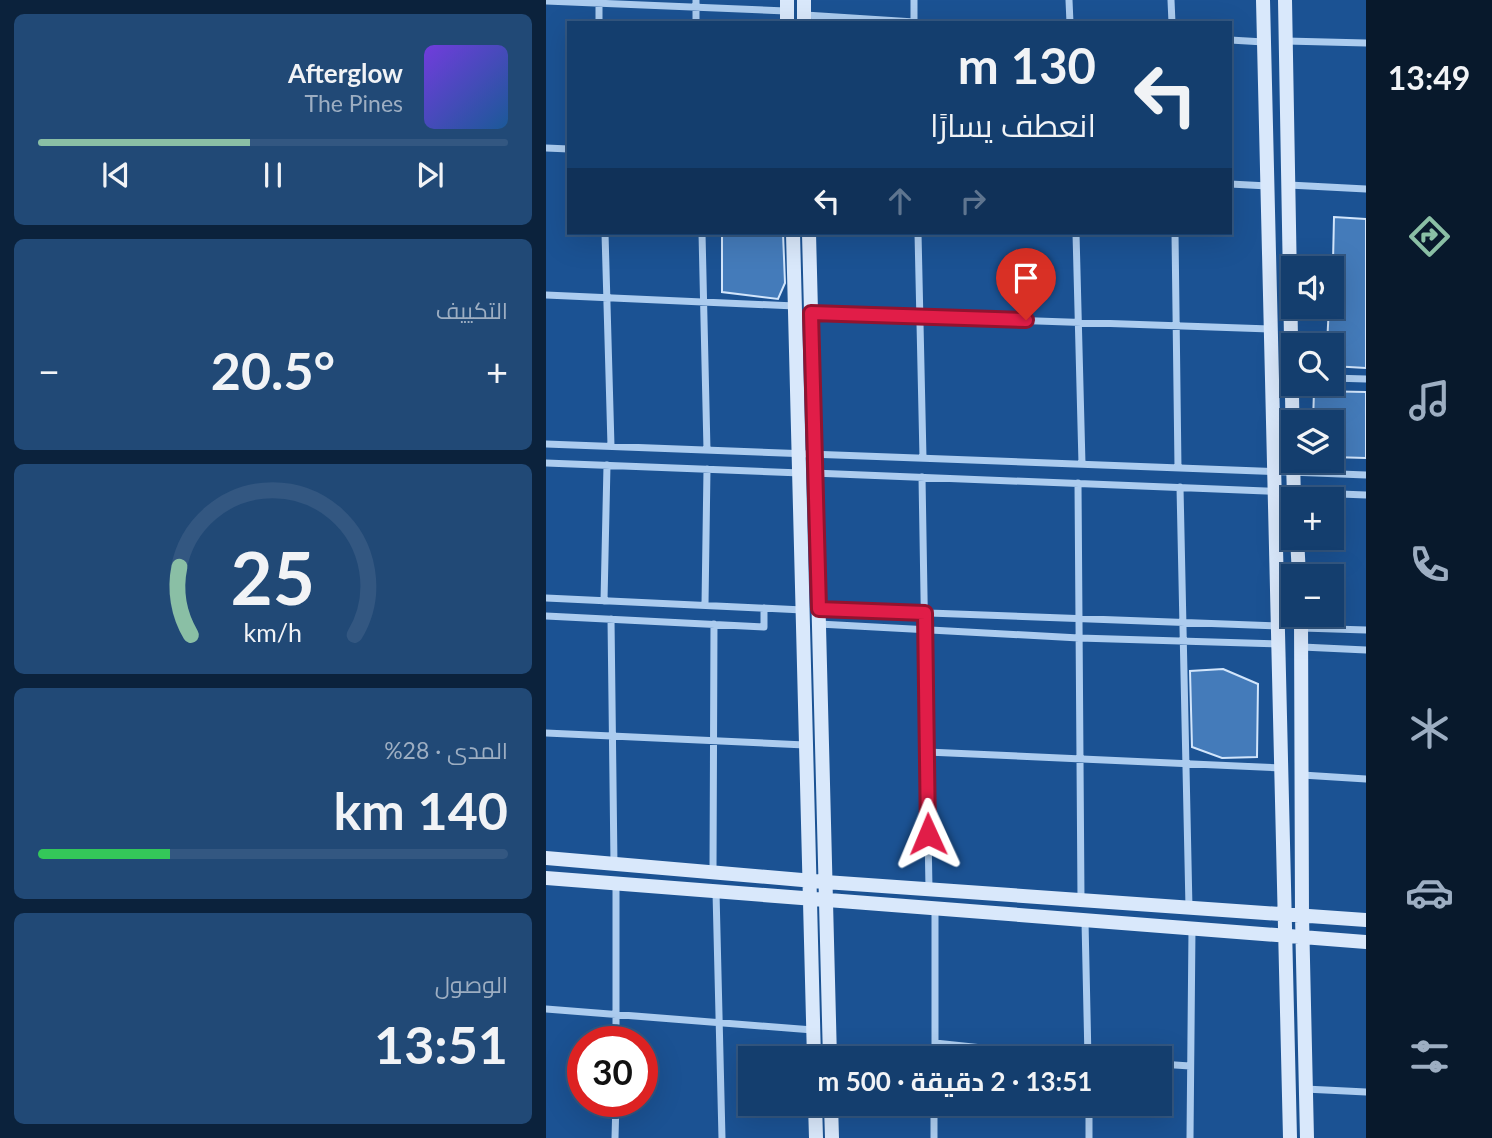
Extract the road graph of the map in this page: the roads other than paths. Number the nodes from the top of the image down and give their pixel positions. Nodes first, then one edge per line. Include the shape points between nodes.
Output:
1 (804, 0) edge
2 (914, 0) edge
3 (1069, 0) edge
4 (1171, 0) edge
5 (1263, 0) edge
6 (1285, 0) edge
7 (546, 2) edge
8 (599, 2) edge
9 (696, 4) edge
10 (787, 11) edge
11 (804, 19) edge
12 (599, 21) edge
13 (877, 21) edge
14 (914, 21) edge
15 (1070, 21) edge
16 (1172, 21) edge
17 (1232, 40) edge
18 (1286, 41) junction
19 (1264, 42) junction
20 (1366, 43) edge
21 (546, 148) edge
22 (567, 149) edge
23 (1232, 184) edge
24 (1289, 185) junction
25 (1268, 186) junction
26 (1366, 189) edge
27 (605, 235) edge
28 (702, 235) edge
29 (793, 235) edge
30 (809, 235) edge
31 (918, 235) edge
32 (1076, 235) edge
33 (1175, 235) edge
34 (546, 295) edge
35 (607, 298) junction
36 (704, 302) junction
37 (795, 306) junction
38 (811, 313) junction
39 (920, 317) junction
40 (1080, 322) junction
41 (1176, 326) junction
42 (1271, 329) junction
43 (1292, 333) edge
44 (1344, 378) edge
45 (1366, 379) edge
46 (546, 444) edge
47 (611, 446) junction
48 (707, 450) junction
49 (799, 453) junction
50 (815, 454) junction
51 (923, 458) junction
52 (546, 463) edge
53 (1082, 464) junction
54 (607, 465) junction
55 (1178, 468) junction
56 (707, 469) junction
57 (1281, 469) edge
58 (1274, 471) junction
59 (799, 472) junction
60 (1344, 472) edge
61 (815, 473) junction
62 (1366, 475) edge
63 (922, 477) junction
64 (1078, 483) junction
65 (1180, 487) junction
66 (1275, 491) junction
67 (1281, 492) edge
68 (1344, 495) edge
69 (1366, 495) edge
70 (546, 598) edge
71 (604, 601) junction
72 (705, 605) junction
73 (764, 608) junction
74 (803, 610) junction
75 (925, 613) junction
76 (546, 616) edge
77 (819, 617) junction
78 (1079, 619) junction
79 (611, 620) junction
80 (714, 624) junction
81 (1183, 624) junction
82 (1278, 626) junction
83 (1302, 627) edge
84 (1340, 627) edge
85 (925, 630) junction
86 (1366, 631) edge
87 (1079, 638) junction
88 (1183, 642) junction
89 (1278, 644) junction
90 (1302, 647) junction
91 (1366, 650) edge
92 (546, 733) edge
93 (612, 736) junction
94 (713, 741) junction
95 (806, 745) junction
96 (927, 752) junction
97 (1080, 759) junction
98 (1186, 764) junction
99 (1281, 768) junction
100 (1302, 775) junction
101 (1366, 779) edge
102 (546, 858) edge
103 (614, 863) junction
104 (713, 872) junction
105 (546, 878) edge
106 (810, 880) junction
107 (825, 882) junction
108 (616, 884) junction
109 (929, 889) junction
110 (716, 892) junction
111 (810, 900) junction
112 (1082, 900) junction
113 (826, 902) junction
114 (1189, 908) junction
115 (935, 910) junction
116 (1284, 915) junction
117 (1302, 916) junction
118 (1366, 920) edge
119 (1085, 921) junction
120 (1192, 929) junction
121 (1285, 936) junction
122 (1302, 937) junction
123 (1366, 942) edge
124 (546, 1009) edge
125 (616, 1014) junction
126 (720, 1023) junction
127 (616, 1026) edge
128 (814, 1031) junction
129 (935, 1043) junction
130 (814, 1046) edge
131 (830, 1046) edge
132 (935, 1046) edge
133 (964, 1046) edge
134 (1088, 1046) edge
135 (1172, 1065) edge
136 (1190, 1066) junction
137 (1305, 1088) junction
138 (1366, 1093) edge
139 (816, 1116) edge
140 (831, 1116) edge
141 (934, 1116) edge
142 (1089, 1116) edge
143 (616, 1117) edge
144 (615, 1138) edge
145 (722, 1138) edge
146 (816, 1138) edge
147 (832, 1138) edge
148 (934, 1138) edge
149 (1089, 1138) edge
150 (1190, 1138) edge
151 (1290, 1138) edge
152 (1307, 1138) edge

1 - 11 main road
2 - 14 street
3 - 15 street
4 - 16 street
5 - 19 main road
6 - 18 main road
7 - 8 street
8 - 9 street
8 - 12 street
9 - 10 street
11 - 13 street
17 - 19 street
18 - 20 street
18 - 24 main road
19 - 25 main road
21 - 22 street
23 - 25 street
24 - 26 street
24 - 43 main road
25 - 42 main road
27 - 35 street
28 - 36 street
29 - 37 main road
30 - 38 main road
31 - 39 street
32 - 40 street
33 - 41 street
34 - 35 street
35 - 36 street
35 - 47 street
36 - 37 street
36 - 48 street
37 - 49 main road
38 - 39 street
38 - 50 main road
39 - 40 street
39 - 51 street
40 - 41 street
40 - 53 street
41 - 42 street
41 - 55 street
42 - 58 main road
44 - 45 street
46 - 47 street
47 - 48 street
48 - 49 street
49 - 50 street
49 - 59 main road
50 - 51 street
50 - 61 main road
51 - 53 street
52 - 54 street
53 - 55 street
54 - 56 street
54 - 71 street
55 - 58 street
56 - 59 street
56 - 72 street
57 - 58 street
58 - 66 main road
59 - 61 street
59 - 74 main road
60 - 62 street
61 - 63 street
61 - 77 main road
63 - 64 street
63 - 75 street
64 - 65 street
64 - 78 street
65 - 66 street
65 - 81 street
66 - 67 street
66 - 82 main road
68 - 69 street
70 - 71 street
71 - 72 street
72 - 73 street
73 - 74 street
73 - 80 street via 764,627
74 - 95 main road
75 - 77 street
75 - 78 street
75 - 85 street
76 - 79 street
77 - 85 street
77 - 107 main road
78 - 81 street
78 - 87 street
79 - 80 street
79 - 93 street
80 - 94 street
81 - 82 street
81 - 88 street
82 - 89 main road
83 - 90 main road
84 - 86 street
85 - 87 street
85 - 96 street
87 - 88 street
87 - 97 street
88 - 89 street
88 - 98 street
89 - 99 main road
90 - 91 street
90 - 100 main road
92 - 93 street
93 - 94 street
93 - 103 street
94 - 95 street
94 - 104 street
95 - 106 main road
96 - 97 street
96 - 109 street
97 - 98 street
97 - 112 street
98 - 99 street
98 - 114 street
99 - 116 main road
100 - 101 street
100 - 117 main road
102 - 103 main road
103 - 104 main road
104 - 106 main road
105 - 108 main road
106 - 107 main road
106 - 111 main road
107 - 109 main road
107 - 113 main road
108 - 110 main road
108 - 125 street
109 - 112 main road
110 - 111 main road
110 - 126 street
111 - 113 main road
111 - 128 main road
112 - 114 main road
113 - 115 main road
113 - 131 main road
114 - 116 main road
115 - 119 main road
115 - 129 street
116 - 117 main road
116 - 121 main road
117 - 118 main road
117 - 122 main road
119 - 120 main road
119 - 134 street
120 - 121 main road
120 - 136 street
121 - 122 main road
121 - 151 main road
122 - 123 main road
122 - 137 main road
124 - 125 street
125 - 126 street
125 - 127 street
126 - 128 street
126 - 145 street
128 - 130 main road
129 - 132 street
129 - 133 street
135 - 136 street
136 - 150 street
137 - 138 street
137 - 152 main road
139 - 146 main road
140 - 147 main road
141 - 148 street
142 - 149 street
143 - 144 street

